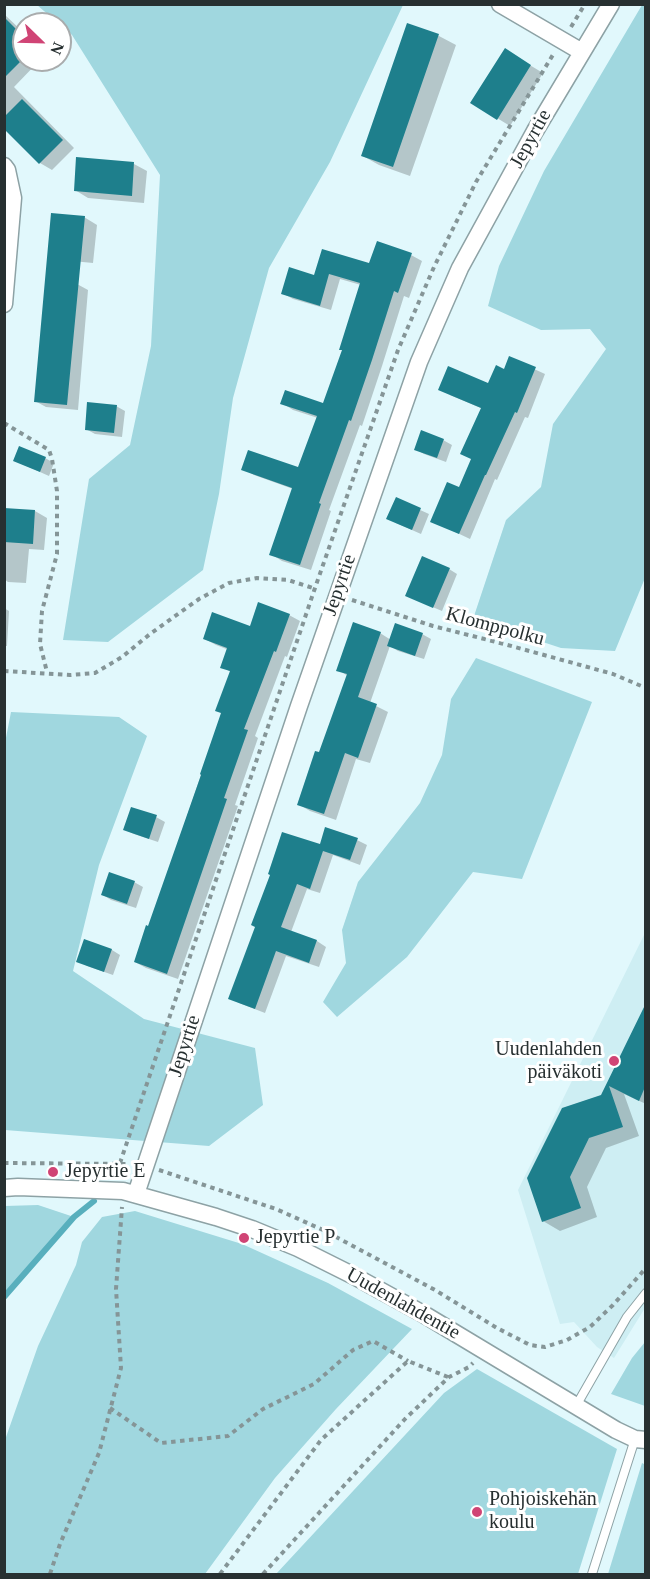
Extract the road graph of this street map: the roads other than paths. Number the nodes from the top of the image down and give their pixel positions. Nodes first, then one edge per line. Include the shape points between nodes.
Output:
1 (500, 4) edge
2 (611, 4) edge
3 (582, 52) junction
4 (4, 166) edge
5 (4, 304) edge
6 (4, 1188) edge
7 (129, 1193) junction
8 (645, 1293) edge
9 (576, 1406) junction
10 (640, 1440) edge
11 (592, 1575) edge

1 - 3 street
2 - 3 street, Jepyrtie
3 - 7 street, Jepyrtie via 465,258 419,362 145,1166
4 - 5 street via 13,198
6 - 7 street, Uudenlahdentie
7 - 9 street, Uudenlahdentie via 216,1217 298,1248 405,1304
8 - 9 lane
9 - 10 street, Uudenlahdentie
10 - 11 lane

